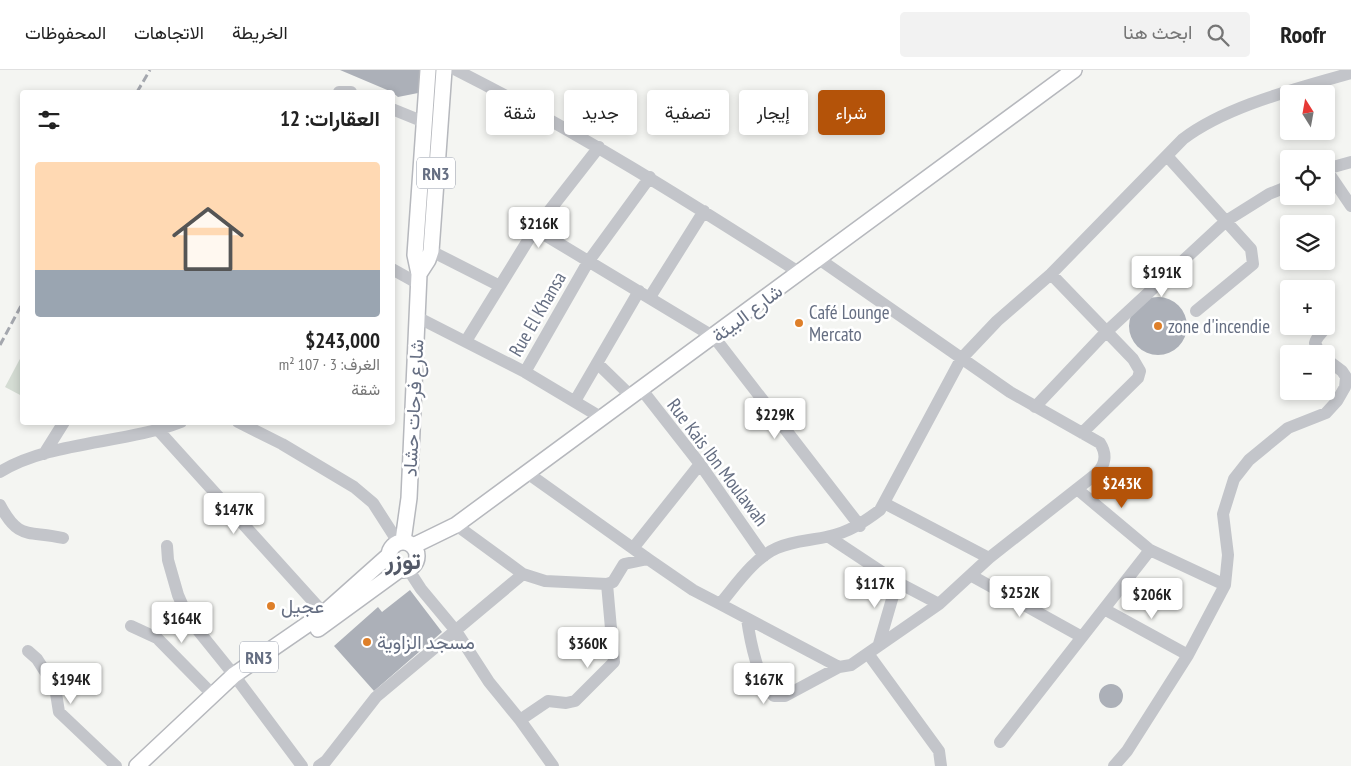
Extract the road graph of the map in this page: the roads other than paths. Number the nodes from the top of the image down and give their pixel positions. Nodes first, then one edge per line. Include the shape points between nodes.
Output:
1 (428, 70) edge
2 (444, 70) edge
3 (456, 70) edge
4 (1074, 70) edge
5 (1351, 74) edge
6 (395, 110) edge
7 (424, 122) junction
8 (422, 147) junction
9 (599, 147) junction
10 (438, 150) junction
11 (1167, 156) junction
12 (1351, 162) edge
13 (1335, 166) edge
14 (650, 177) junction
15 (1335, 182) edge
16 (1280, 190) edge
17 (1351, 206) edge
18 (704, 211) junction
19 (1226, 220) junction
20 (535, 230) junction
21 (431, 251) junction
22 (819, 259) junction
23 (588, 262) junction
24 (395, 271) edge
25 (800, 273) junction
26 (1050, 274) junction
27 (419, 279) junction
28 (500, 286) junction
29 (645, 294) junction
30 (1196, 311) dead end
31 (417, 317) junction
32 (1105, 333) junction
33 (714, 337) junction
34 (466, 341) junction
35 (961, 359) junction
36 (597, 363) junction
37 (1335, 366) edge
38 (525, 372) junction
39 (637, 394) junction
40 (575, 400) junction
41 (1035, 407) junction
42 (602, 418) junction
43 (62, 425) edge
44 (174, 425) edge
45 (244, 425) edge
46 (159, 431) junction
47 (1082, 433) junction
48 (44, 454) junction
49 (700, 464) junction
50 (0, 472) edge
51 (526, 472) junction
52 (1077, 489) junction
53 (884, 503) junction
54 (0, 505) edge
55 (456, 525) junction
56 (860, 526) junction
57 (829, 537) junction
58 (64, 538) dead end
59 (405, 543) junction
60 (167, 546) dead end
61 (634, 547) junction
62 (1150, 550) junction
63 (388, 556) junction
64 (764, 556) junction
65 (989, 558) junction
66 (648, 559) junction
67 (404, 569) junction
68 (523, 574) junction
69 (972, 576) junction
70 (897, 582) junction
71 (607, 584) junction
72 (1225, 585) junction
73 (720, 604) junction
74 (939, 604) junction
75 (1104, 609) junction
76 (327, 616) junction
77 (747, 619) junction
78 (132, 626) dead end
79 (456, 631) junction
80 (1082, 637) junction
81 (879, 644) junction
82 (28, 652) dead end
83 (868, 654) junction
84 (1188, 655) junction
85 (839, 666) junction
86 (237, 679) junction
87 (213, 695) junction
88 (520, 720) junction
89 (1000, 742) dead end
90 (116, 766) edge
91 (137, 766) edge
92 (151, 766) edge
93 (302, 766) edge
94 (319, 766) edge
95 (553, 766) edge
96 (941, 766) edge
97 (1114, 766) edge

1 - 7 main road, شارع فرحات حشاد / RN3
2 - 10 main road, شارع فرحات حشاد / RN3
3 - 9 street
4 - 22 main road, شارع البيئة
5 - 11 street via 1219,118 1191,133
6 - 7 street
7 - 8 main road, شارع فرحات حشاد / RN3
8 - 10 main road
8 - 27 main road, شارع فرحات حشاد / RN3 via 415,255
9 - 14 street
9 - 20 street
10 - 21 main road, شارع فرحات حشاد / RN3
11 - 19 street
11 - 26 street
12 - 13 street
14 - 18 street
14 - 23 street, Rue El Khansa
15 - 17 street
16 - 19 street
18 - 25 street
18 - 29 street
19 - 30 street via 1251,249 1254,264
19 - 32 street
20 - 23 street
20 - 28 street
21 - 27 main road, شارع فرحات حشاد / RN3
21 - 28 street
22 - 25 main road, شارع البيئة
22 - 35 street
23 - 29 street
23 - 38 street, Rue El Khansa
24 - 27 street
25 - 33 main road, شارع البيئة
26 - 32 street
26 - 35 street via 997,321
27 - 31 main road, شارع فرحات حشاد / RN3
28 - 34 street
29 - 33 street
29 - 36 street
31 - 34 street
31 - 59 main road, شارع فرحات حشاد / RN3
32 - 41 street
32 - 47 street via 1136,362 1140,373
33 - 39 main road, شارع البيئة
33 - 56 street
34 - 38 street
35 - 41 street
35 - 53 street
36 - 39 street, Rue Kais Ibn Moulawah
36 - 40 street
37 - 72 street via 1346,377 1337,400 1326,413 1296,424 1276,436 1249,460 1234,479 1223,514 1228,555
38 - 40 street
39 - 42 main road, شارع البيئة
39 - 49 street, Rue Kais Ibn Moulawah
40 - 42 street
41 - 47 street
42 - 51 main road, شارع البيئة
43 - 48 street
44 - 46 street
45 - 59 street via 354,487 373,503
46 - 48 street
46 - 76 street
47 - 52 street via 1100,443 1105,458 1101,470
48 - 50 street
49 - 61 street
49 - 64 street, Rue Kais Ibn Moulawah
51 - 55 main road, شارع البيئة
51 - 61 street
52 - 62 street
52 - 65 street
53 - 56 street
53 - 65 street
54 - 58 street via 10,523 20,531
55 - 59 main road, شارع البيئة
55 - 68 street
56 - 57 street
57 - 64 street via 791,542
57 - 70 street
59 - 63 main road, RN3 via 391,548
59 - 67 main road, RN3 via 417,559
60 - 86 street via 168,560 184,611
61 - 66 street
62 - 72 street
62 - 75 street
63 - 67 main road via 392,565
63 - 76 main road, RN3
64 - 73 street
65 - 69 street
66 - 71 street via 624,564 613,582
66 - 73 street
67 - 76 main road, RN3
67 - 79 street
68 - 71 street via 545,581
68 - 79 street
69 - 74 street
69 - 80 street
70 - 74 street
70 - 81 street
71 - 88 street via 614,662 575,701 548,701
72 - 84 street
73 - 77 street
74 - 81 street
75 - 80 street
75 - 84 street
76 - 86 main road, RN3
77 - 85 street
77 - 85 street via 752,648 774,696 785,696
78 - 87 street via 157,638
79 - 88 street via 489,682
79 - 94 street via 376,697
80 - 89 street
81 - 83 street
82 - 90 street via 37,659 55,687 59,712
83 - 85 street via 851,666
83 - 96 street via 939,751
84 - 97 street
86 - 87 main road, RN3
86 - 92 main road, RN3
86 - 93 street
87 - 91 main road, RN3
88 - 95 street

